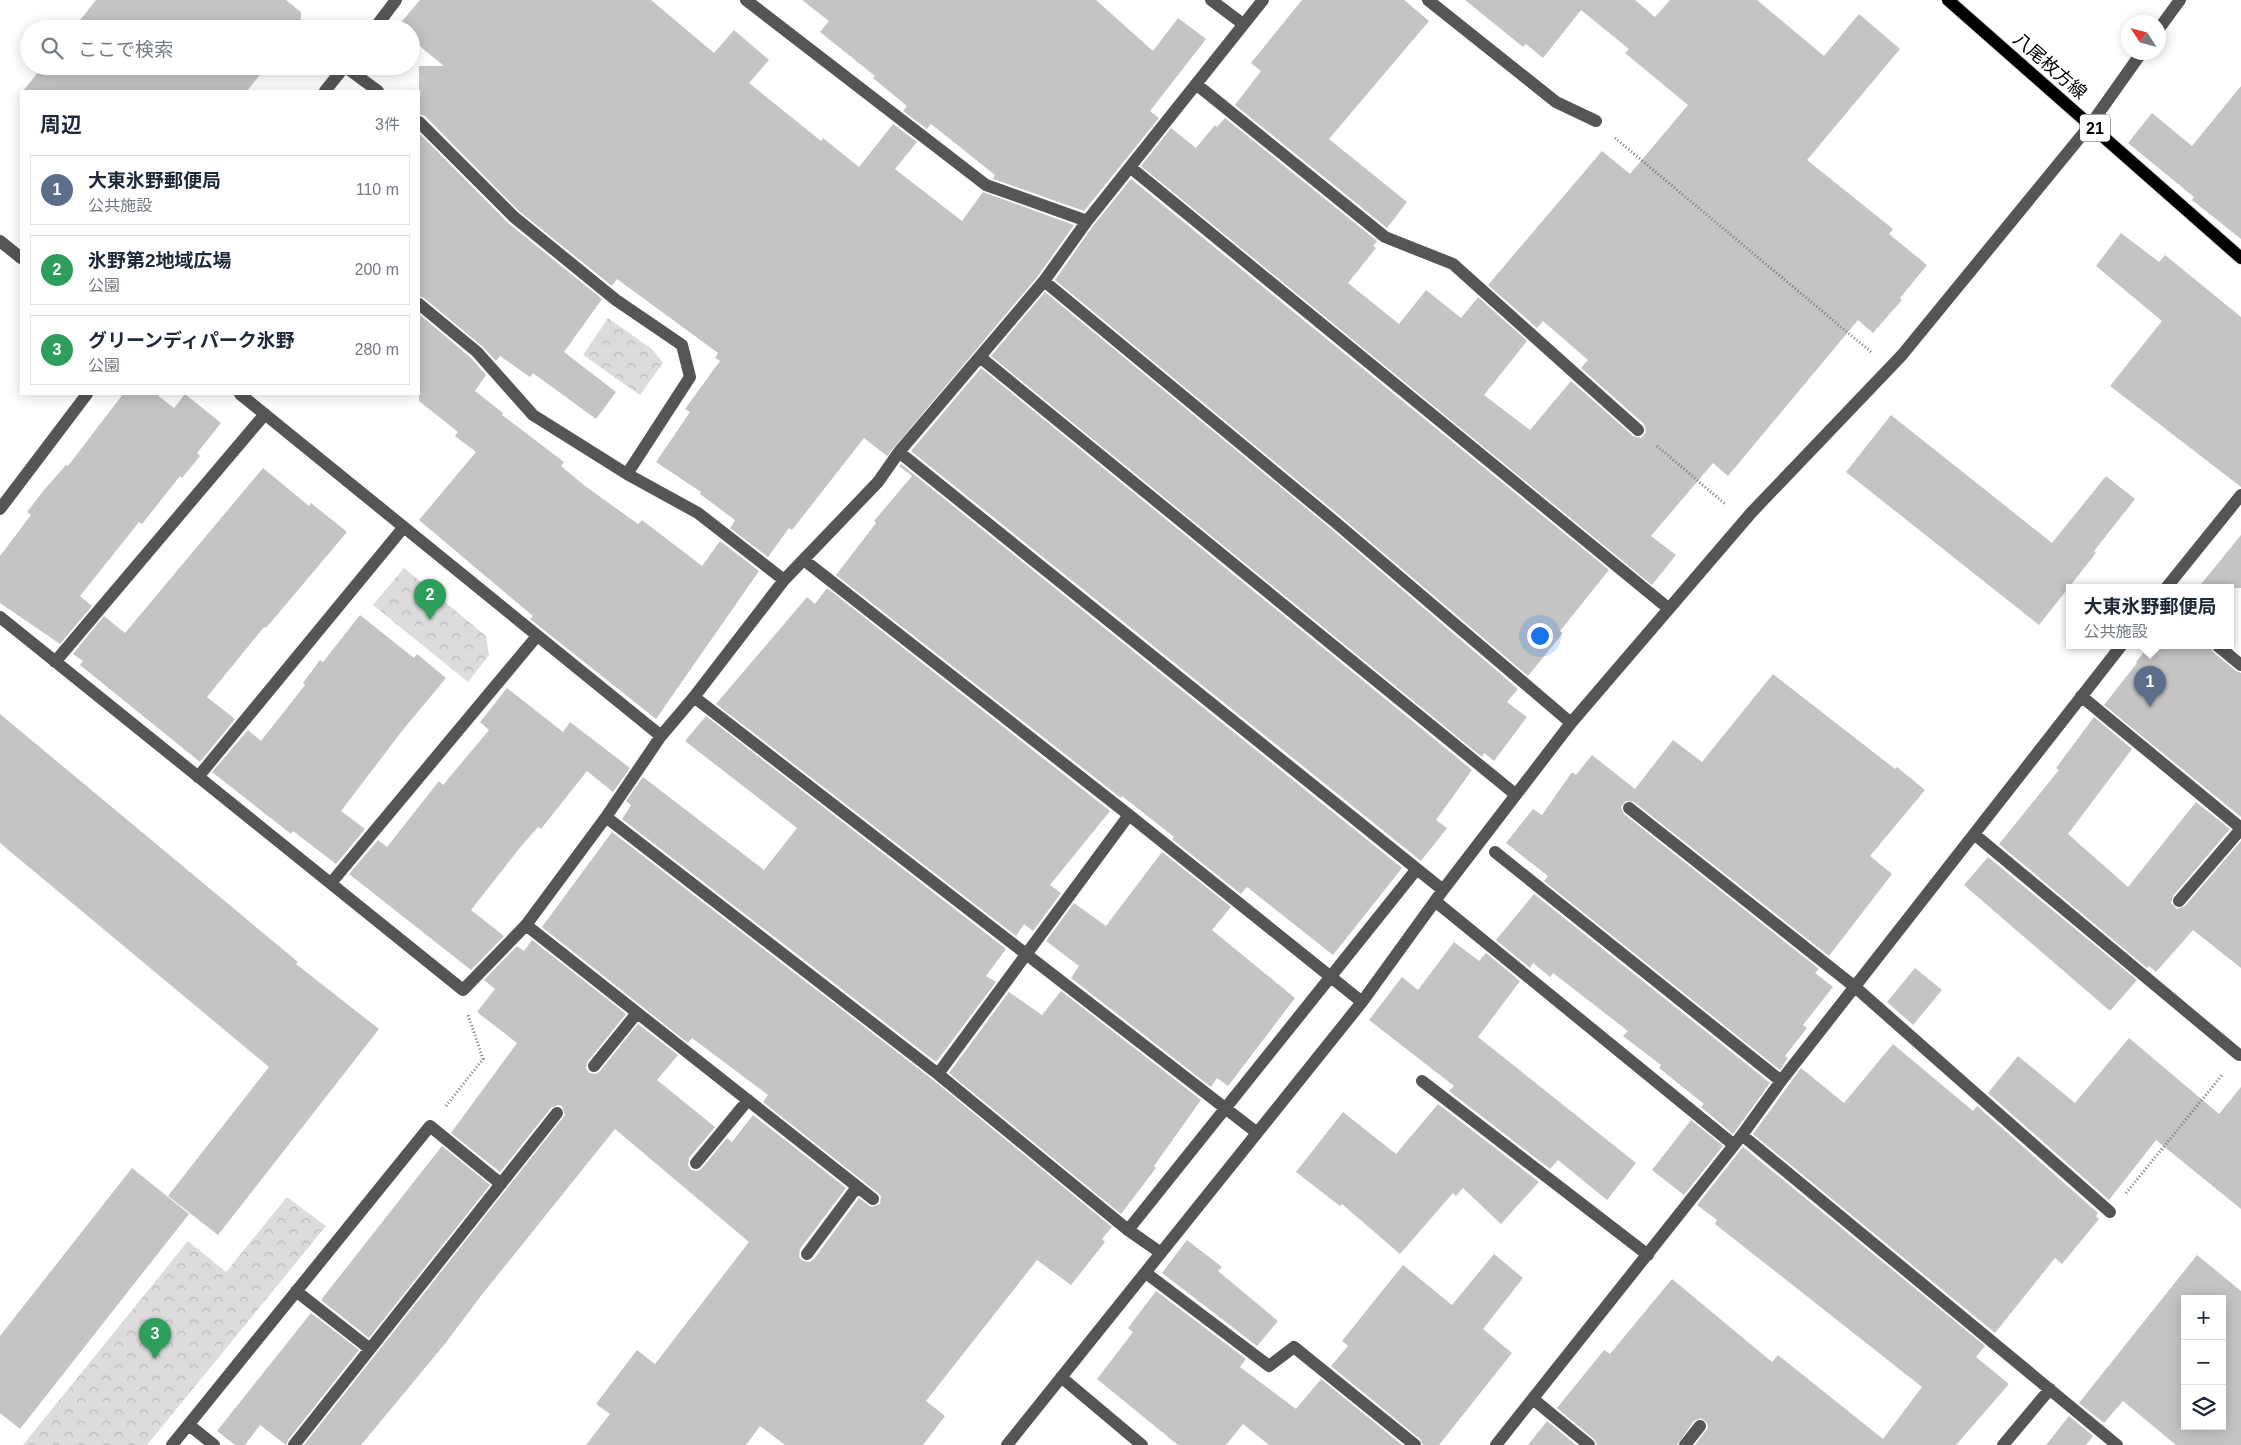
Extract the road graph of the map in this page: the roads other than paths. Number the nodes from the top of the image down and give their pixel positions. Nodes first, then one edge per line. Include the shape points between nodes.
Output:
1 (396, 0) edge
2 (746, 0) edge
3 (1211, 0) edge
4 (1263, 0) edge
5 (1428, 0) edge
6 (1948, 0) edge
7 (2180, 0) edge
8 (2166, 19) edge
9 (381, 20) edge
10 (1243, 24) junction
11 (2136, 60) edge
12 (337, 75) edge
13 (356, 75) edge
14 (1196, 84) junction
15 (326, 90) edge
16 (377, 90) edge
17 (1596, 121) road end
18 (420, 123) edge
19 (2091, 124) junction
20 (1130, 168) junction
21 (1087, 221) junction
22 (0, 241) edge
23 (20, 257) edge
24 (2241, 258) edge
25 (1044, 281) junction
26 (420, 305) edge
27 (980, 357) junction
28 (86, 395) edge
29 (241, 395) edge
30 (265, 414) junction
31 (1638, 430) road end
32 (899, 452) junction
33 (627, 474) junction
34 (2241, 495) edge
35 (0, 509) edge
36 (403, 528) junction
37 (804, 560) junction
38 (784, 580) junction
39 (2169, 584) edge
40 (1668, 608) junction
41 (0, 617) edge
42 (537, 636) junction
43 (2119, 649) edge
44 (2222, 649) edge
45 (55, 662) junction
46 (2241, 665) edge
47 (2081, 696) junction
48 (694, 697) junction
49 (1571, 723) junction
50 (661, 736) junction
51 (198, 777) junction
52 (1516, 794) junction
53 (1629, 808) dead end
54 (1129, 815) junction
55 (606, 817) junction
56 (2241, 828) edge
57 (1974, 834) junction
58 (1494, 852) dead end
59 (1416, 870) junction
60 (331, 883) junction
61 (1443, 890) junction
62 (1435, 901) junction
63 (2179, 901) dead end
64 (526, 925) junction
65 (1027, 954) junction
66 (1331, 978) junction
67 (1855, 987) junction
68 (1362, 1002) junction
69 (637, 1013) junction
70 (2239, 1055) road end
71 (594, 1066) dead end
72 (938, 1074) junction
73 (1422, 1080) dead end
74 (1781, 1081) junction
75 (748, 1100) junction
76 (1224, 1107) junction
77 (557, 1114) dead end
78 (1256, 1132) junction
79 (1738, 1140) junction
80 (696, 1163) dead end
81 (501, 1184) junction
82 (857, 1187) junction
83 (872, 1199) dead end
84 (2110, 1212) road end
85 (1128, 1230) junction
86 (1161, 1253) junction
87 (807, 1254) dead end
88 (1648, 1255) junction
89 (1146, 1272) junction
90 (296, 1291) junction
91 (370, 1349) junction
92 (1061, 1377) junction
93 (2050, 1389) junction
94 (1533, 1400) junction
95 (189, 1425) junction
96 (1700, 1426) dead end
97 (172, 1445) edge
98 (214, 1445) edge
99 (294, 1445) edge
100 (1007, 1445) edge
101 (1142, 1445) edge
102 (1415, 1445) edge
103 (1496, 1445) edge
104 (1589, 1445) edge
105 (1685, 1445) edge
106 (2003, 1445) edge
107 (2118, 1445) edge

1 - 9 street
2 - 21 street via 986,185
3 - 10 street
4 - 10 street
5 - 17 street via 1556,102
6 - 19 main road, 八尾枚方線 / 21
7 - 8 street
10 - 14 street
11 - 19 street
12 - 15 street
13 - 16 street
14 - 20 street
14 - 31 street via 1385,237 1453,264
18 - 33 street via 514,217 616,300 682,346 690,377
19 - 24 main road, 八尾枚方線 / 21
19 - 40 street via 1890,368 1744,521
20 - 21 street
20 - 40 street
21 - 25 street
22 - 23 street
25 - 27 street
25 - 49 street
26 - 33 street via 477,352 533,415
27 - 32 street
27 - 52 street
28 - 35 street
29 - 30 street
30 - 36 street
30 - 45 street
32 - 37 street via 878,482
32 - 59 street
33 - 38 street via 698,513
34 - 39 street
36 - 42 street
36 - 51 street
37 - 38 street
37 - 54 street
38 - 48 street
40 - 49 street
41 - 45 street
42 - 50 street
42 - 60 street
43 - 47 street
44 - 46 street
45 - 51 street
47 - 56 street
47 - 57 street
48 - 50 street
48 - 65 street
49 - 52 street
50 - 55 street
51 - 60 street
52 - 61 street
53 - 67 street
54 - 65 street
54 - 66 street
55 - 64 street
55 - 72 street
56 - 63 street
57 - 67 street
57 - 70 street
58 - 74 street
59 - 61 street
59 - 66 street
60 - 64 street via 463,990
61 - 62 street
62 - 68 street
62 - 79 street
64 - 69 street
65 - 72 street
65 - 76 street
66 - 68 street
66 - 76 street
67 - 74 street
67 - 84 street
68 - 78 street
69 - 71 street
69 - 75 street
72 - 85 street
73 - 88 street
74 - 79 street
75 - 80 street
75 - 82 street
76 - 78 street
76 - 85 street
77 - 81 street
78 - 86 street
79 - 88 street
79 - 93 street
81 - 90 street via 430,1126
81 - 91 street
82 - 83 street
82 - 87 street
85 - 86 street
86 - 89 street
88 - 94 street
89 - 92 street
89 - 102 street via 1270,1366 1294,1347
90 - 91 street
90 - 95 street
91 - 99 street
92 - 100 street
92 - 101 street
93 - 106 street
93 - 107 street
94 - 103 street
94 - 104 street
95 - 97 street
95 - 98 street
96 - 105 street

